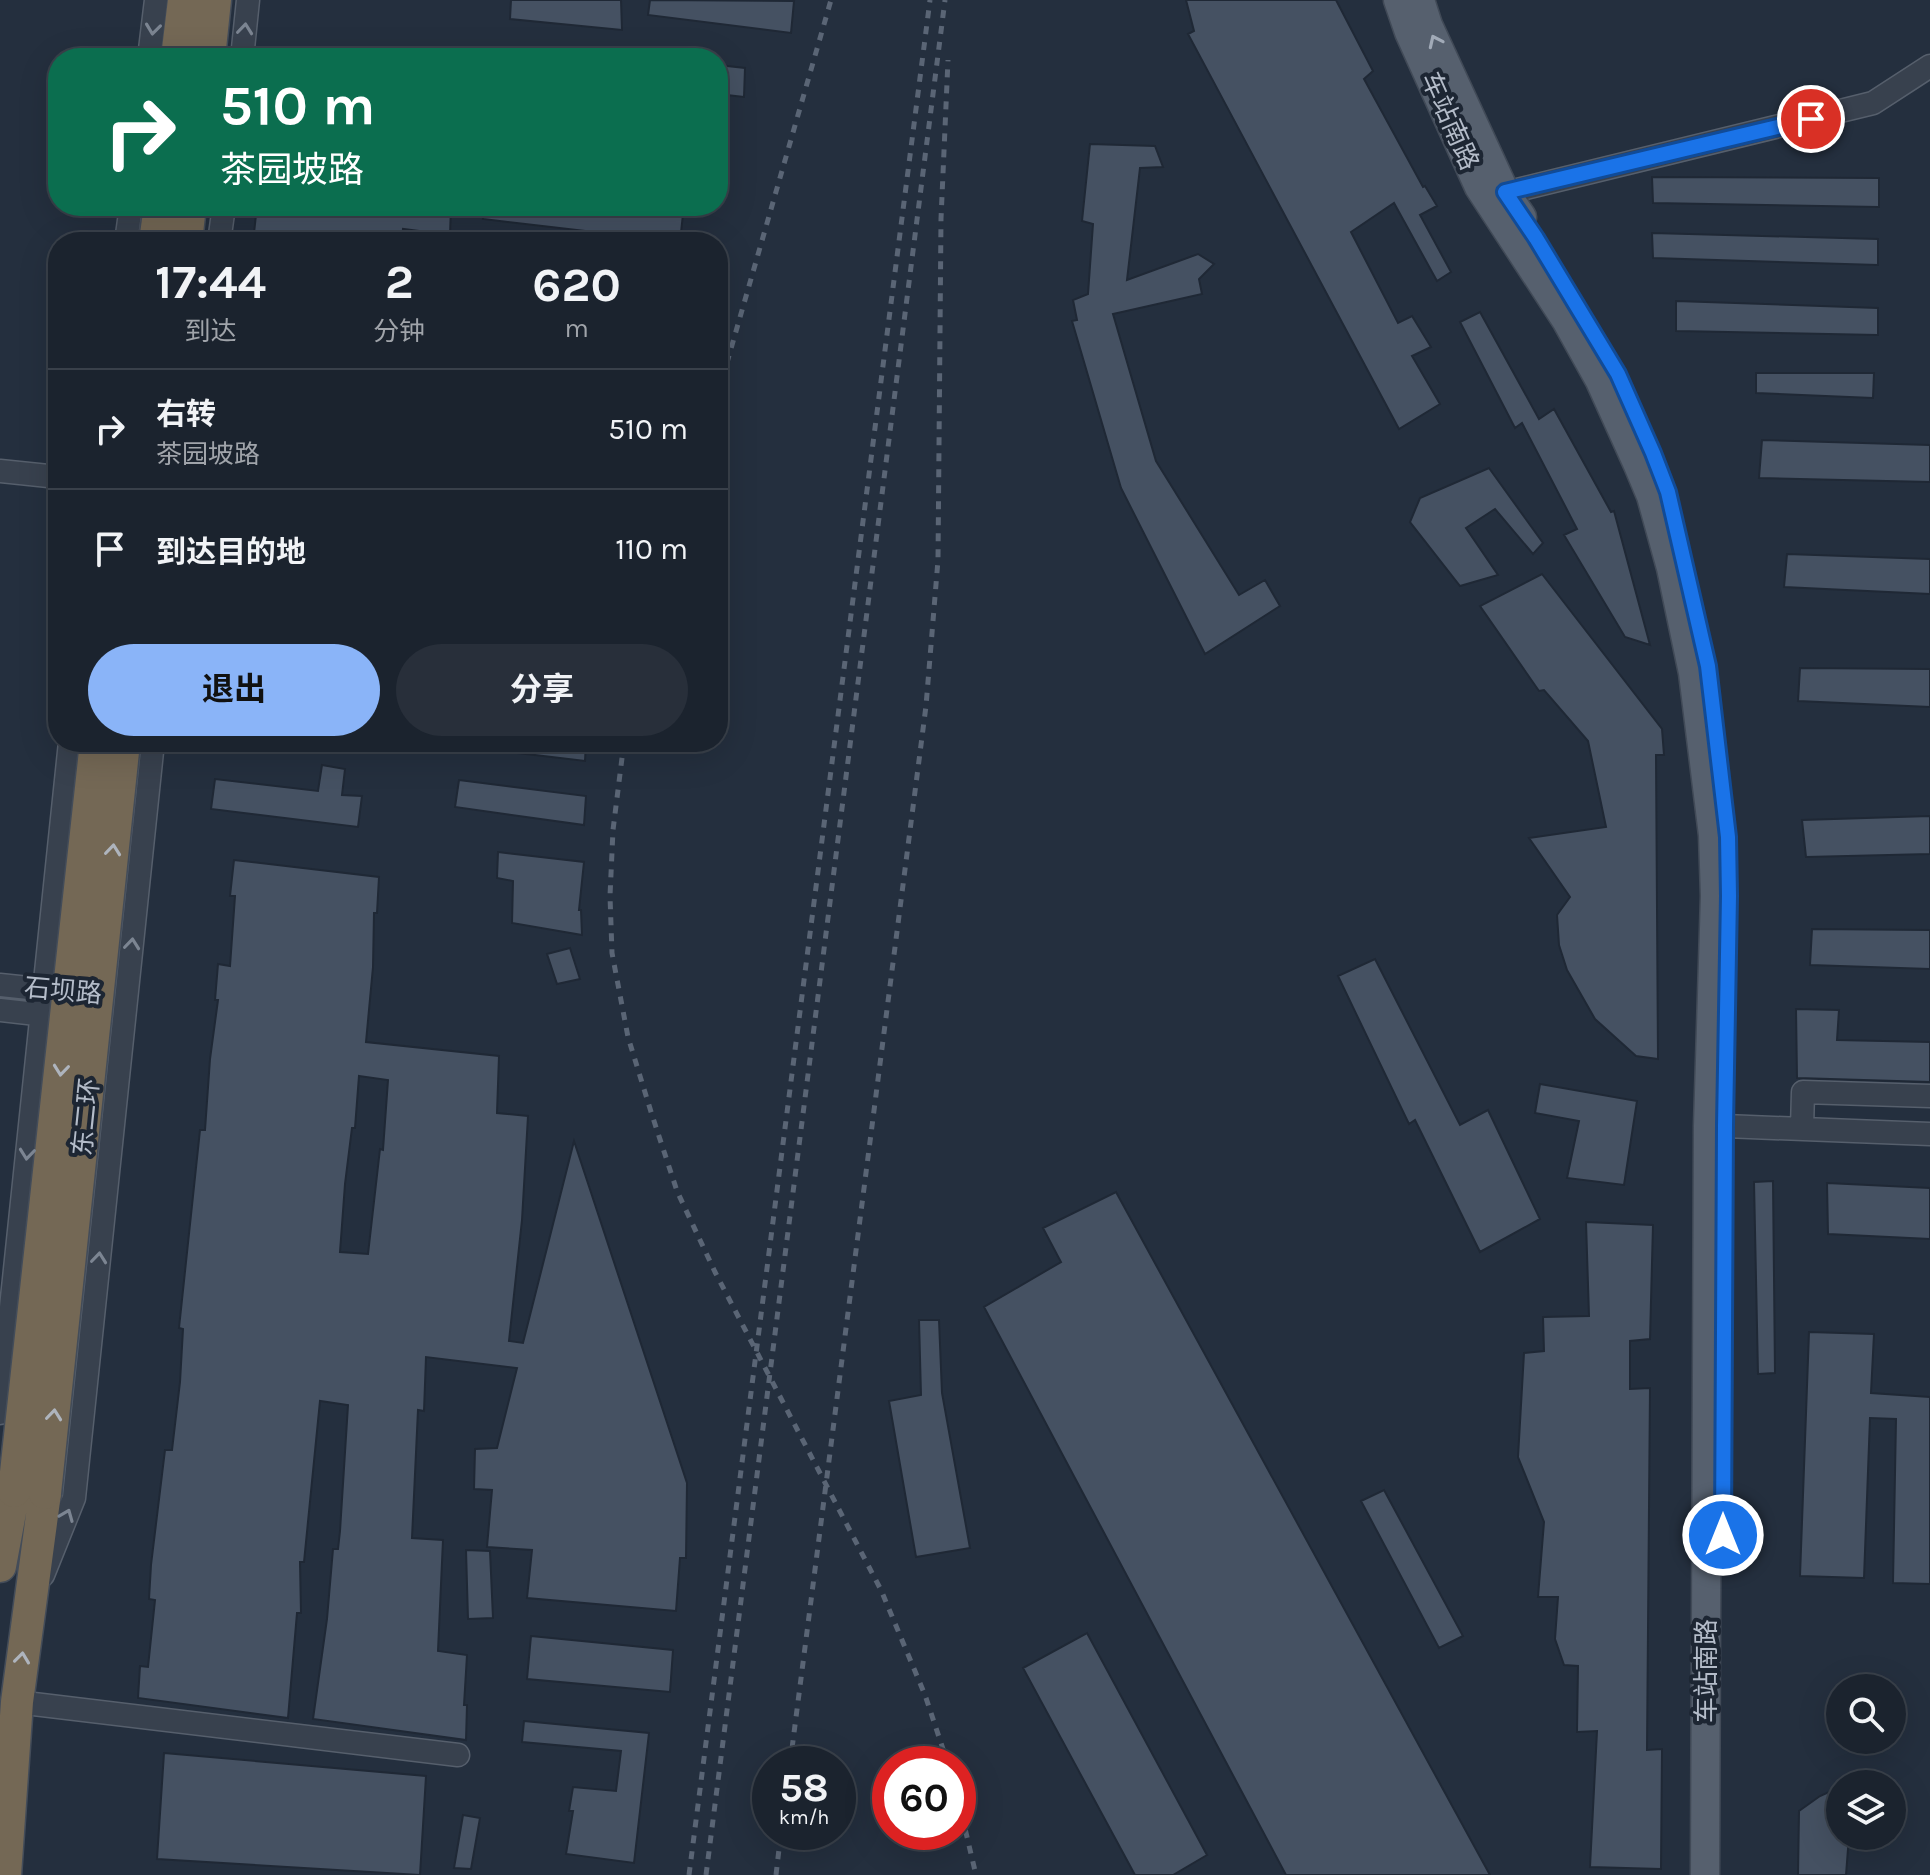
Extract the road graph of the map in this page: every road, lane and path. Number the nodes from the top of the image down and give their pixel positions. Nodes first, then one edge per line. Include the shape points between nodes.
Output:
1 (156, 0) edge
2 (184, 0) edge
3 (215, 0) edge
4 (248, 0) edge
5 (1398, 0) edge
6 (1420, 0) edge
7 (150, 48) edge
8 (178, 48) edge
9 (210, 48) edge
10 (243, 48) edge
11 (1930, 66) edge
12 (1496, 195) junction
13 (0, 471) edge
14 (48, 476) edge
15 (69, 752) edge
16 (95, 752) edge
17 (123, 752) edge
18 (152, 752) edge
19 (0, 985) edge
20 (44, 990) junction
21 (126, 996) junction
22 (0, 1010) edge
23 (42, 1015) junction
24 (124, 1025) junction
25 (1930, 1096) edge
26 (1725, 1126) junction
27 (1802, 1128) junction
28 (1930, 1134) edge
29 (0, 1413) edge
30 (30, 1492) junction
31 (0, 1566) edge
32 (28, 1614) junction
33 (17, 1702) junction
34 (458, 1755) dead end
35 (5, 1875) edge
36 (1705, 1875) edge
37 (1721, 1875) edge

1 -> 7 street
2 - 8 highway
3 - 9 highway
10 -> 4 street
5 - 12 main road, 车站南路 via 1409,32
12 -> 6 main road, 车站南路
11 - 12 street via 1873,103
12 - 26 main road, 车站南路 via 1536,238 1618,374 1668,492 1687,566 1708,666 1728,837
12 - 36 main road, 车站南路 via 1600,381 1651,496 1693,673 1715,896 1708,1126
13 - 14 street
15 - 20 street
16 -> 30 highway, 东二环, bridge
30 -> 17 highway, 东二环, bridge
21 -> 18 street
19 - 20 street, 石坝路
20 - 21 street, 石坝路
20 - 23 street
21 - 24 street
22 - 23 street, 石坝路
23 - 24 street, 石坝路
23 -> 29 street
32 -> 24 street via 74,1498
25 - 27 street via 1803,1092
26 - 27 street
26 - 37 main road, 车站南路
27 - 28 street
30 - 31 highway
30 - 32 highway
33 -> 32 highway
33 - 34 street
33 - 35 highway

